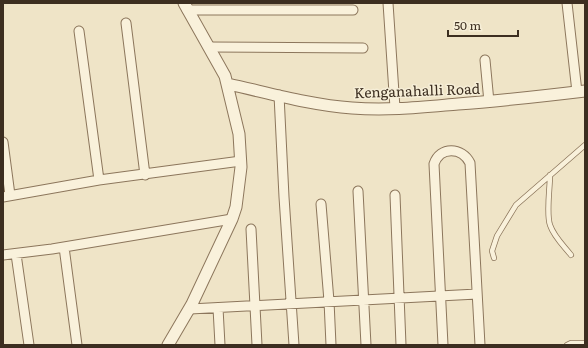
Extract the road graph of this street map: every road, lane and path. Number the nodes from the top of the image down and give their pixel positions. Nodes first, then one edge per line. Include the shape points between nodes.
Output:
1 (388, 3) edge
2 (567, 3) edge
3 (185, 6) edge
4 (353, 10) dead end
5 (126, 23) dead end
6 (79, 31) dead end
7 (208, 47) junction
8 (363, 48) dead end
9 (485, 60) dead end
10 (228, 84) junction
11 (581, 91) edge
12 (279, 95) junction
13 (490, 102) junction
14 (395, 108) junction
15 (3, 142) edge
16 (585, 145) edge
17 (241, 161) junction
18 (145, 175) junction
19 (550, 175) junction
20 (99, 180) junction
21 (358, 191) dead end
22 (395, 195) dead end
23 (7, 196) edge
24 (321, 204) dead end
25 (232, 219) junction
26 (251, 229) dead end
27 (64, 247) junction
28 (16, 254) junction
29 (3, 255) edge
30 (571, 255) dead end
31 (494, 258) dead end
32 (477, 294) junction
33 (440, 296) junction
34 (399, 298) junction
35 (364, 299) junction
36 (329, 301) junction
37 (292, 304) junction
38 (255, 306) junction
39 (218, 308) junction
40 (190, 309) junction
41 (585, 343) edge
42 (29, 345) edge
43 (78, 345) edge
44 (168, 345) edge
45 (220, 345) edge
46 (257, 345) edge
47 (294, 345) edge
48 (331, 345) edge
49 (366, 345) edge
50 (401, 345) edge
51 (443, 345) edge
52 (480, 345) edge
53 (567, 345) edge

1 - 14 street
2 - 11 street
3 - 4 street
3 - 7 street
5 - 18 street
6 - 20 street
7 - 8 street
7 - 10 street
9 - 13 street
10 - 12 street, Kenganahalli Road
10 - 17 street via 239,134
11 - 13 street, Kenganahalli Road
12 - 14 street, Kenganahalli Road via 346,108
12 - 37 street
13 - 14 street, Kenganahalli Road
15 - 23 street
16 - 19 lane
17 - 18 street
17 - 25 street via 236,207
18 - 20 street
19 - 30 lane via 550,225 554,235
19 - 31 lane via 516,205 493,245
20 - 23 street
21 - 35 street
22 - 34 street
24 - 36 street
25 - 27 street
25 - 40 street
26 - 38 street
27 - 28 street
27 - 43 street
28 - 29 street
28 - 42 street
32 - 33 street
32 - 33 street via 470,163 463,153 450,151 440,155 434,164
32 - 52 street
33 - 34 street
33 - 51 street
34 - 35 street
34 - 50 street
35 - 36 street
35 - 49 street
36 - 37 street
36 - 48 street
37 - 38 street
37 - 47 street
38 - 39 street
38 - 46 street
39 - 40 street
39 - 45 street
40 - 44 street
41 - 53 lane

